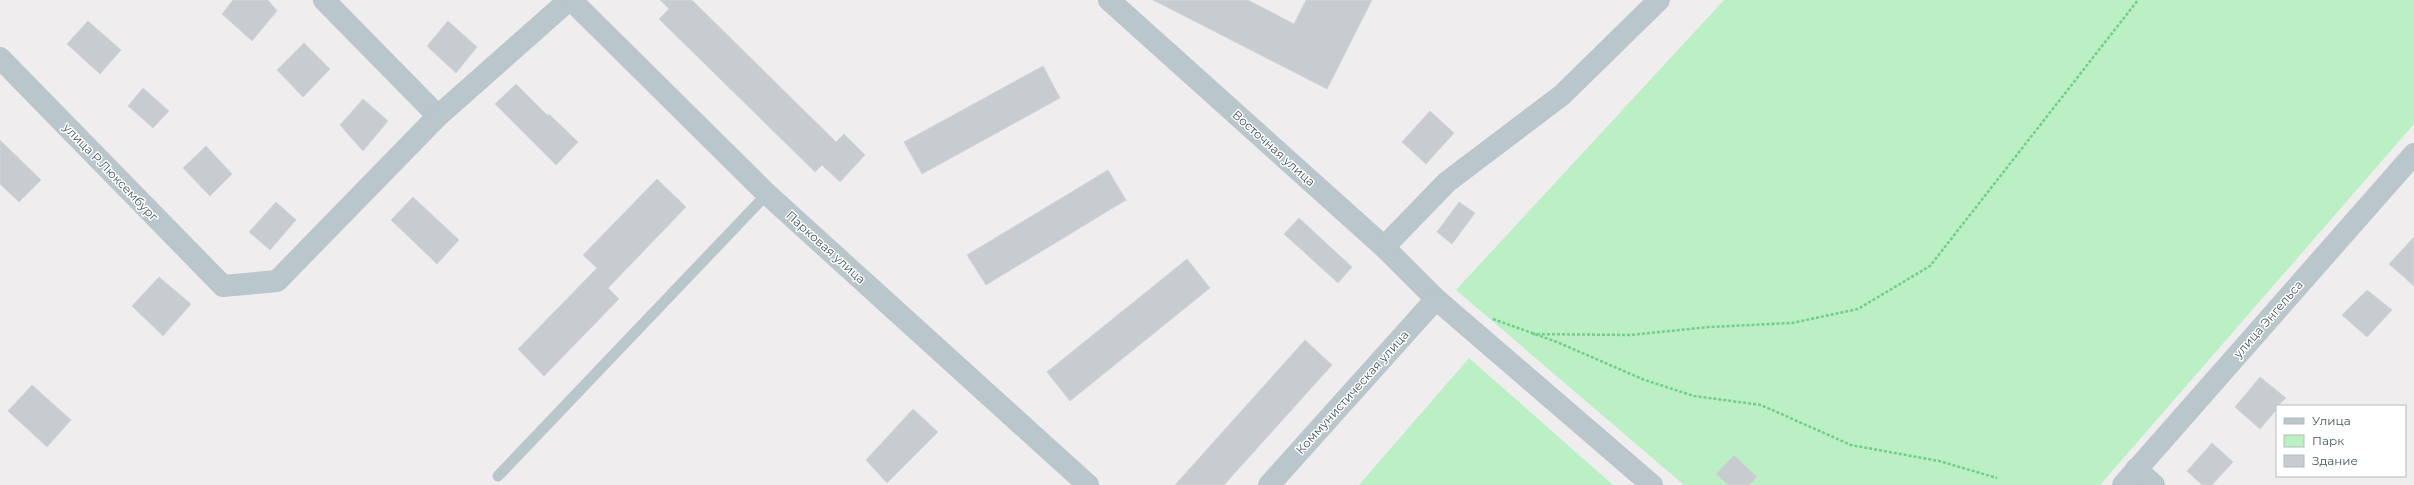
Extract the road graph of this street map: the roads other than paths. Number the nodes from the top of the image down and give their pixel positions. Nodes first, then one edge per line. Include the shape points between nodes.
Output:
1 (324, 0) edge
2 (570, 0) edge
3 (1109, 0) edge
4 (1659, 0) edge
5 (0, 58) edge
6 (438, 116) junction
7 (2414, 154) edge
8 (767, 194) junction
9 (1384, 247) junction
10 (1436, 299) junction
11 (498, 476) dead end
12 (2130, 477) edge
13 (1088, 485) edge
14 (1269, 485) edge
15 (1652, 485) edge
16 (2154, 485) edge

1 - 6 street
2 - 6 street
2 - 8 street, Парковая улица
3 - 9 street, Восточная улица
4 - 9 street via 1562,95 1448,182
5 - 6 street, улица Р.Люксембург via 223,286 277,281
7 - 12 street, улица Энгельса
8 - 11 lane
8 - 13 street, Парковая улица
9 - 10 street, Восточная улица
10 - 14 street, Коммунистическая улица
10 - 15 street, Восточная улица
12 - 16 street

